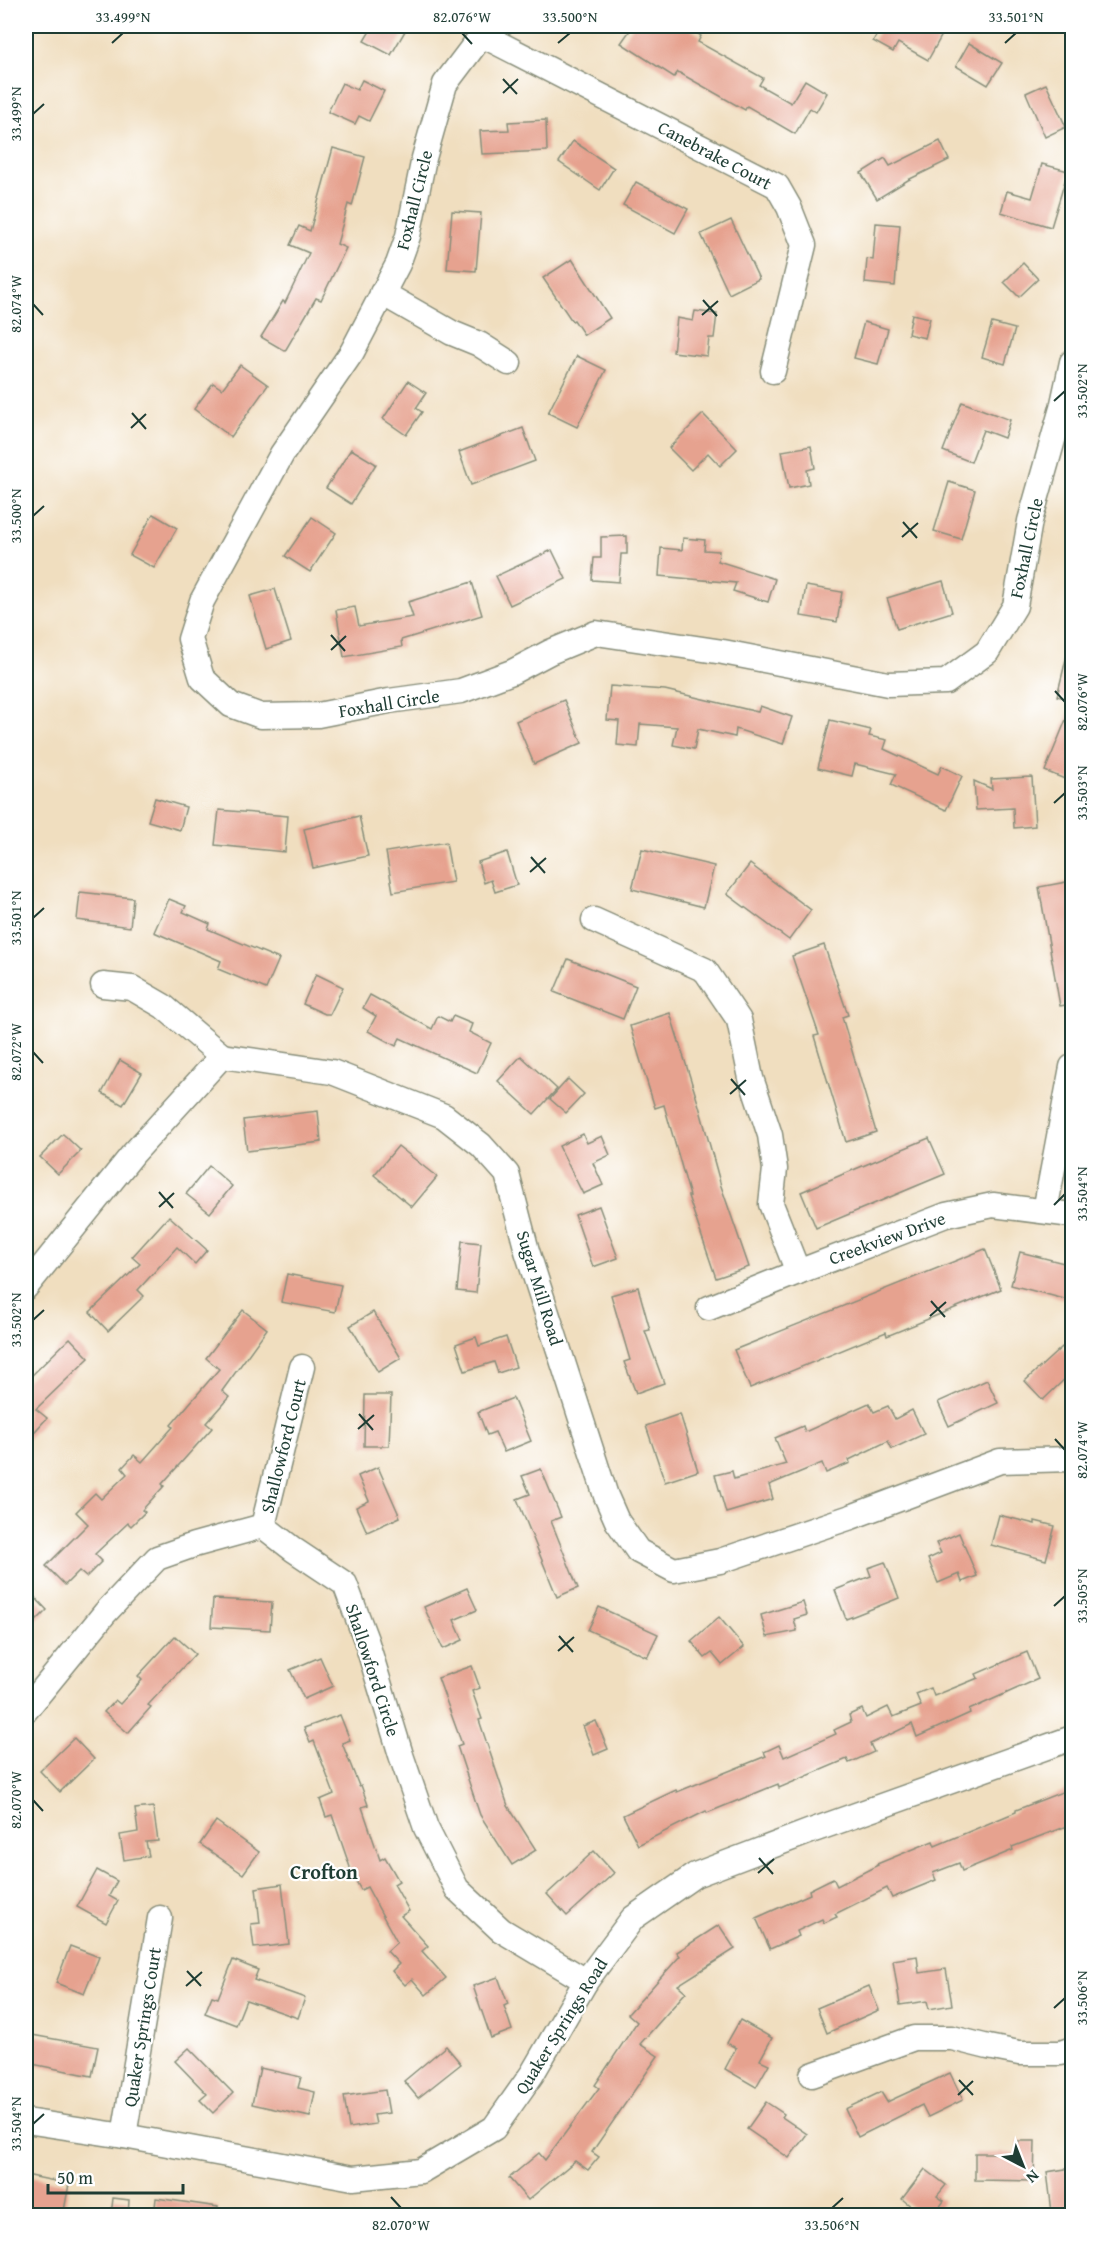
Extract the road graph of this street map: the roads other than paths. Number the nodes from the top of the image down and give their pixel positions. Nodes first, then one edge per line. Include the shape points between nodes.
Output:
1 (484, 30) edge
2 (382, 293) junction
3 (1072, 362) edge
4 (509, 363) dead end
5 (773, 371) dead end
6 (1067, 410) edge
7 (594, 920) dead end
8 (103, 985) dead end
9 (222, 1056) junction
10 (1072, 1067) edge
11 (1045, 1211) junction
12 (1072, 1215) edge
13 (798, 1272) junction
14 (26, 1287) edge
15 (709, 1308) dead end
16 (302, 1367) dead end
17 (1072, 1459) edge
18 (263, 1526) junction
19 (26, 1710) edge
20 (1072, 1738) edge
21 (160, 1918) dead end
22 (586, 1981) junction
23 (1072, 2049) edge
24 (812, 2074) dead end
25 (26, 2121) edge
26 (124, 2136) junction

1 - 2 street, Foxhall Circle via 445,84 408,236
1 - 5 street, Canebrake Court via 777,186 804,245
2 - 4 street
2 - 6 street, Foxhall Circle via 352,352 282,454 234,539 202,601 190,639 202,678 231,705 261,716 318,715 461,691 596,633 723,652 888,684 946,682 987,652 1014,606 1030,521
3 - 6 street, Foxhall Circle
7 - 13 street via 705,970 739,1020 751,1078 770,1135 775,1169 771,1204
8 - 9 street via 132,988 163,1006
9 - 14 street via 133,1154
9 - 17 street, Sugar Mill Road via 332,1072 444,1116 482,1145 507,1174 531,1261 617,1521 638,1551 674,1570 720,1560 851,1517 1000,1461
10 - 11 street
11 - 12 street, Creekview Drive
11 - 13 street, Creekview Drive via 993,1205 946,1215
13 - 15 street, Creekview Drive
16 - 18 street, Shallowford Court
18 - 19 street via 157,1558 105,1613
18 - 22 street, Shallowford Circle via 345,1584 426,1828 457,1889 501,1930
20 - 22 street, Quaker Springs Road via 695,1875 633,1918
21 - 26 street, Quaker Springs Court
22 - 26 street, Quaker Springs Road via 532,2074 494,2128 421,2171 353,2178
23 - 24 street via 1061,2053 1019,2053 952,2038 914,2038
25 - 26 street, Quaker Springs Road

